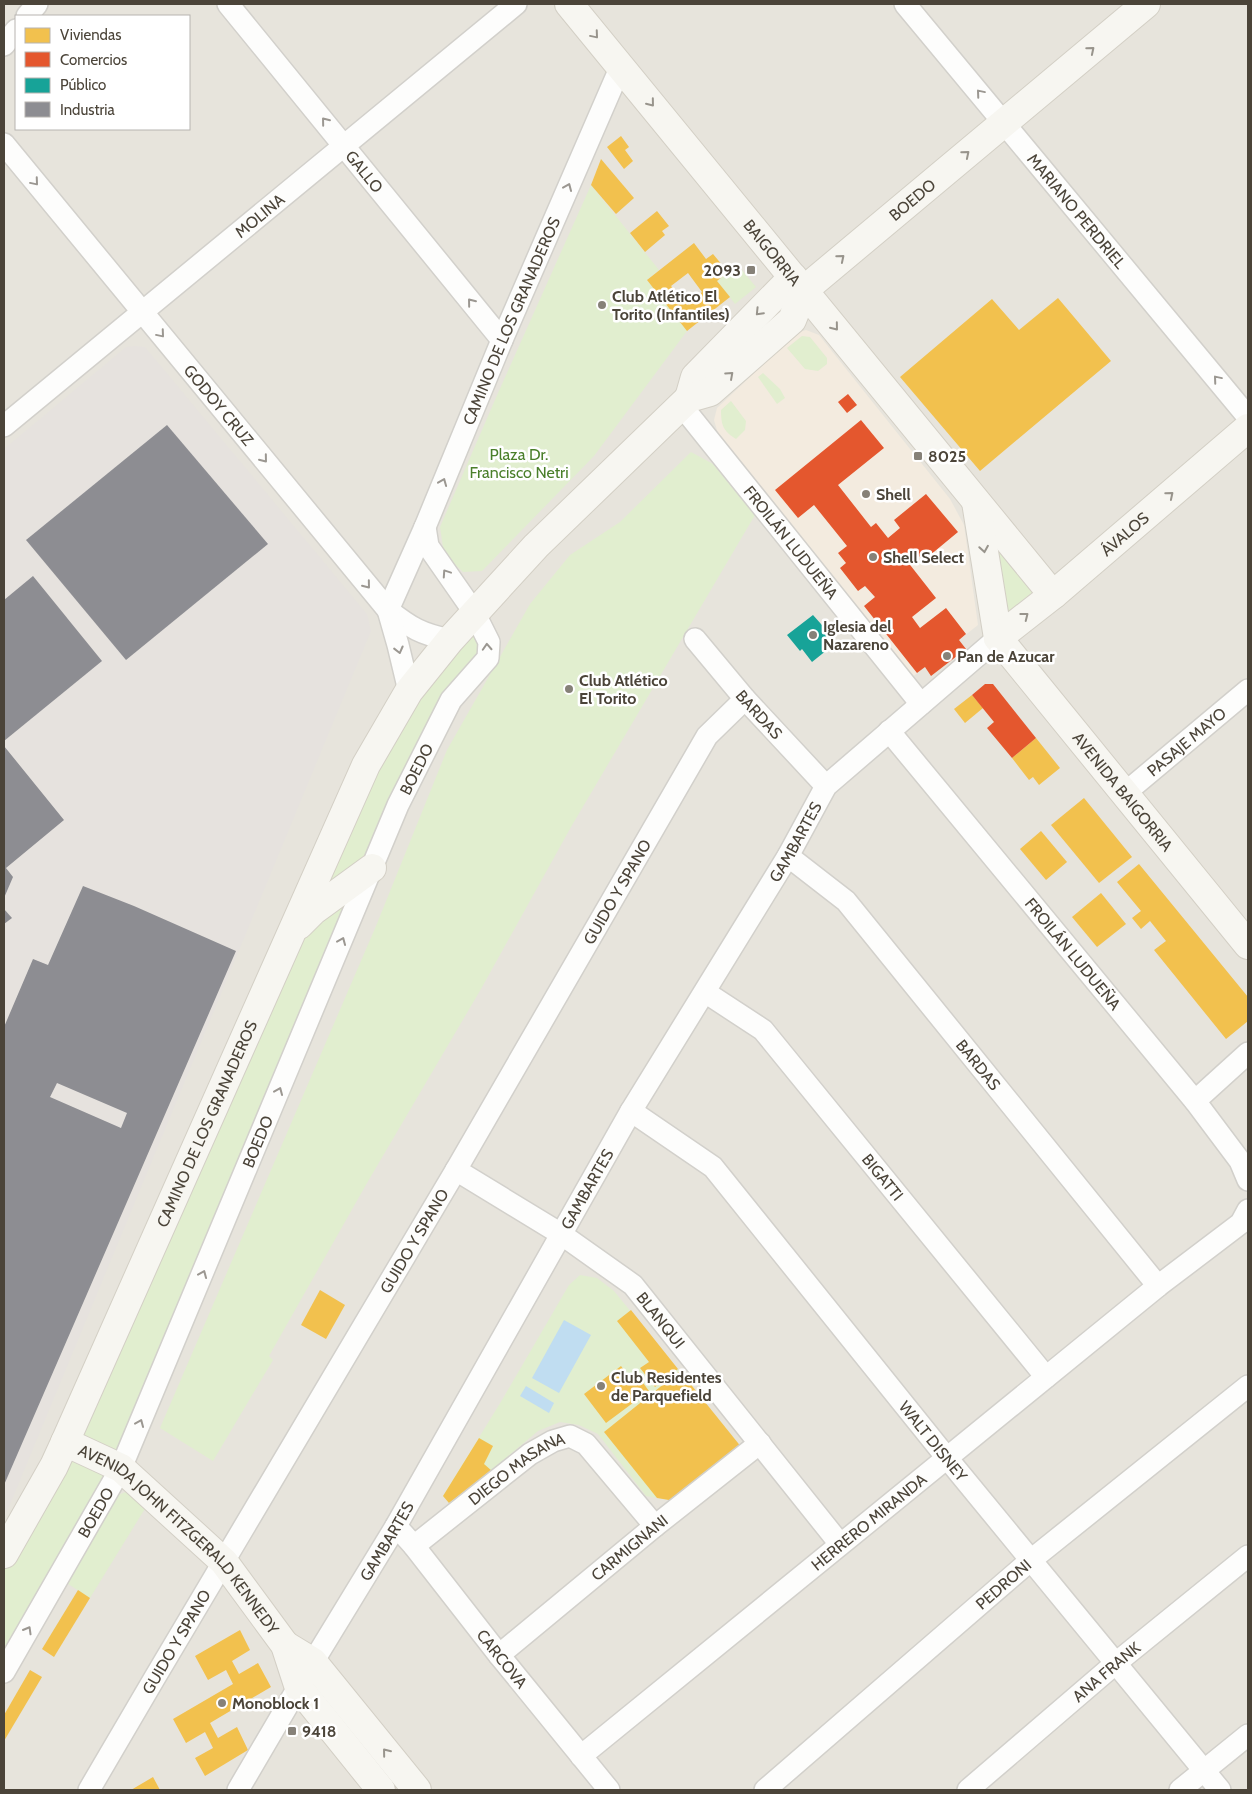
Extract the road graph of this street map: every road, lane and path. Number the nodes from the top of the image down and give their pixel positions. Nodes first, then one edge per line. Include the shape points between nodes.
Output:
1 (37, 4) edge
2 (228, 4) edge
3 (516, 4) edge
4 (569, 4) edge
5 (905, 4) edge
6 (1146, 4) edge
7 (28, 15) edge
8 (15, 31) edge
9 (4, 46) edge
10 (621, 66) junction
11 (1004, 122) junction
12 (4, 144) edge
13 (344, 146) junction
14 (798, 283) junction
15 (142, 312) junction
16 (502, 340) junction
17 (685, 401) junction
18 (1248, 417) edge
19 (4, 426) edge
20 (1248, 428) edge
21 (976, 500) junction
22 (425, 527) junction
23 (1053, 595) junction
24 (388, 610) junction
25 (474, 612) junction
26 (998, 638) junction
27 (695, 639) dead end
28 (450, 640) junction
29 (1248, 690) edge
30 (409, 691) junction
31 (744, 699) junction
32 (921, 704) junction
33 (889, 731) junction
34 (826, 786) junction
35 (1125, 793) junction
36 (788, 856) junction
37 (372, 868) junction
38 (292, 933) junction
39 (1248, 943) edge
40 (705, 992) junction
41 (1248, 1052) edge
42 (1194, 1101) junction
43 (632, 1111) junction
44 (456, 1170) junction
45 (1248, 1180) edge
46 (1248, 1210) edge
47 (561, 1234) junction
48 (1158, 1286) junction
49 (1046, 1377) junction
50 (1248, 1386) edge
51 (65, 1442) junction
52 (760, 1443) junction
53 (947, 1458) junction
54 (121, 1468) junction
55 (396, 1526) junction
56 (655, 1526) junction
57 (840, 1544) junction
58 (414, 1546) junction
59 (4, 1554) edge
60 (1248, 1556) edge
61 (1031, 1560) junction
62 (224, 1562) junction
63 (285, 1645) junction
64 (499, 1655) junction
65 (313, 1662) junction
66 (1116, 1663) junction
67 (4, 1672) edge
68 (299, 1688) junction
69 (1248, 1735) edge
70 (581, 1756) junction
71 (1203, 1770) junction
72 (776, 1787) edge
73 (90, 1790) edge
74 (238, 1790) edge
75 (381, 1790) edge
76 (417, 1790) edge
77 (609, 1790) edge
78 (968, 1790) edge
79 (1180, 1790) edge
80 (1220, 1790) edge

1 - 7 street
13 -> 2 street, GALLO
3 - 13 street, MOLINA
4 -> 10 main road, BAIGORRIA
11 -> 5 street, MARIANO PERDRIEL
11 -> 6 main road, BOEDO
8 - 9 street
10 -> 14 main road, BAIGORRIA
16 -> 10 street, CAMINO DE LOS GRANADEROS
14 -> 11 main road, BOEDO
18 -> 11 street, MARIANO PERDRIEL
12 -> 15 street, GODOY CRUZ
13 - 15 street, MOLINA
16 -> 13 street, GALLO
14 - 17 main road, BOEDO via 792,320 710,392
14 -> 21 main road, BAIGORRIA
15 - 19 street, MOLINA
15 -> 24 street, GODOY CRUZ
22 -> 16 street, CAMINO DE LOS GRANADEROS
17 - 25 main road, BOEDO via 536,546
17 - 32 street, FROILÁN LUDUEÑA
23 -> 20 main road, ÁVALOS
21 - 23 main road, BAIGORRIA
21 -> 26 main road
22 - 24 street, CAMINO DE LOS GRANADEROS
25 -> 22 street, BOEDO via 428,546
26 -> 23 main road, ÁVALOS
24 - 28 street, GODOY CRUZ via 427,635
24 -> 30 street
25 - 28 main road, BOEDO
37 -> 25 street, BOEDO via 398,806 451,700 488,658 489,642
26 - 32 street, GAMBARTES
26 - 35 main road, AVENIDA BAIGORRIA
27 - 31 street, BARDAS
28 - 30 main road, CAMINO DE LOS GRANADEROS
29 - 35 street, PASAJE MAYO
30 - 38 main road, CAMINO DE LOS GRANADEROS via 366,764
31 - 34 street, BARDAS
31 - 44 street, GUIDO Y SPANO via 707,736
32 - 33 street, GAMBARTES
33 - 34 street, GAMBARTES
33 - 42 street, FROILÁN LUDUEÑA
34 - 36 street, GAMBARTES
35 - 39 main road, AVENIDA BAIGORRIA
36 - 40 street, GAMBARTES
36 - 48 street, BARDAS via 846,901
37 - 38 main road via 313,911
54 -> 37 street, BOEDO
38 - 51 main road, CAMINO DE LOS GRANADEROS
40 - 43 street, GAMBARTES
40 - 49 street, BIGATTI via 764,1030
41 - 42 street
42 - 45 street, FROILÁN LUDUEÑA via 1240,1160
43 - 47 street, GAMBARTES
43 - 53 street, WALT DISNEY via 713,1167
44 - 47 street, BLANQUI
44 - 62 street, GUIDO Y SPANO
46 - 48 street, HERRERO MIRANDA via 1242,1223
47 - 52 street, BLANQUI via 633,1285
47 - 55 street, GAMBARTES
48 - 49 street, HERRERO MIRANDA
49 - 53 street, HERRERO MIRANDA
50 - 61 street, PEDRONI
51 - 54 main road, AVENIDA JOHN FITZGERALD KENNEDY
51 - 59 main road, CAMINO DE LOS GRANADEROS
52 - 56 street, CARMIGNANI
52 - 57 street, BLANQUI
53 - 57 street, HERRERO MIRANDA
53 - 61 street, WALT DISNEY
54 - 62 main road, AVENIDA JOHN FITZGERALD KENNEDY
67 -> 54 street, BOEDO
55 - 58 street, CARCOVA
55 - 65 street, GAMBARTES
56 - 58 street, DIEGO MASANA via 586,1444 570,1436 553,1440 530,1454
56 - 64 street, CARMIGNANI
57 - 70 street, HERRERO MIRANDA
58 - 64 street, CARCOVA
60 - 66 street, ANA FRANK
61 - 66 street, WALT DISNEY
61 - 72 street, PEDRONI
62 - 63 main road, AVENIDA JOHN FITZGERALD KENNEDY
62 - 73 street, GUIDO Y SPANO
63 - 65 main road, AVENIDA JOHN FITZGERALD KENNEDY
63 - 68 main road, AVENIDA JOHN FITZGERALD KENNEDY
64 - 70 street, CARCOVA
65 - 68 street, GAMBARTES
76 -> 65 main road, AVENIDA JOHN FITZGERALD KENNEDY
66 - 71 street, WALT DISNEY
66 - 78 street, ANA FRANK
68 - 74 street, GAMBARTES
68 - 75 main road, AVENIDA JOHN FITZGERALD KENNEDY
69 - 71 street
70 - 77 street, CARCOVA
71 - 79 street
71 - 80 street, WALT DISNEY

